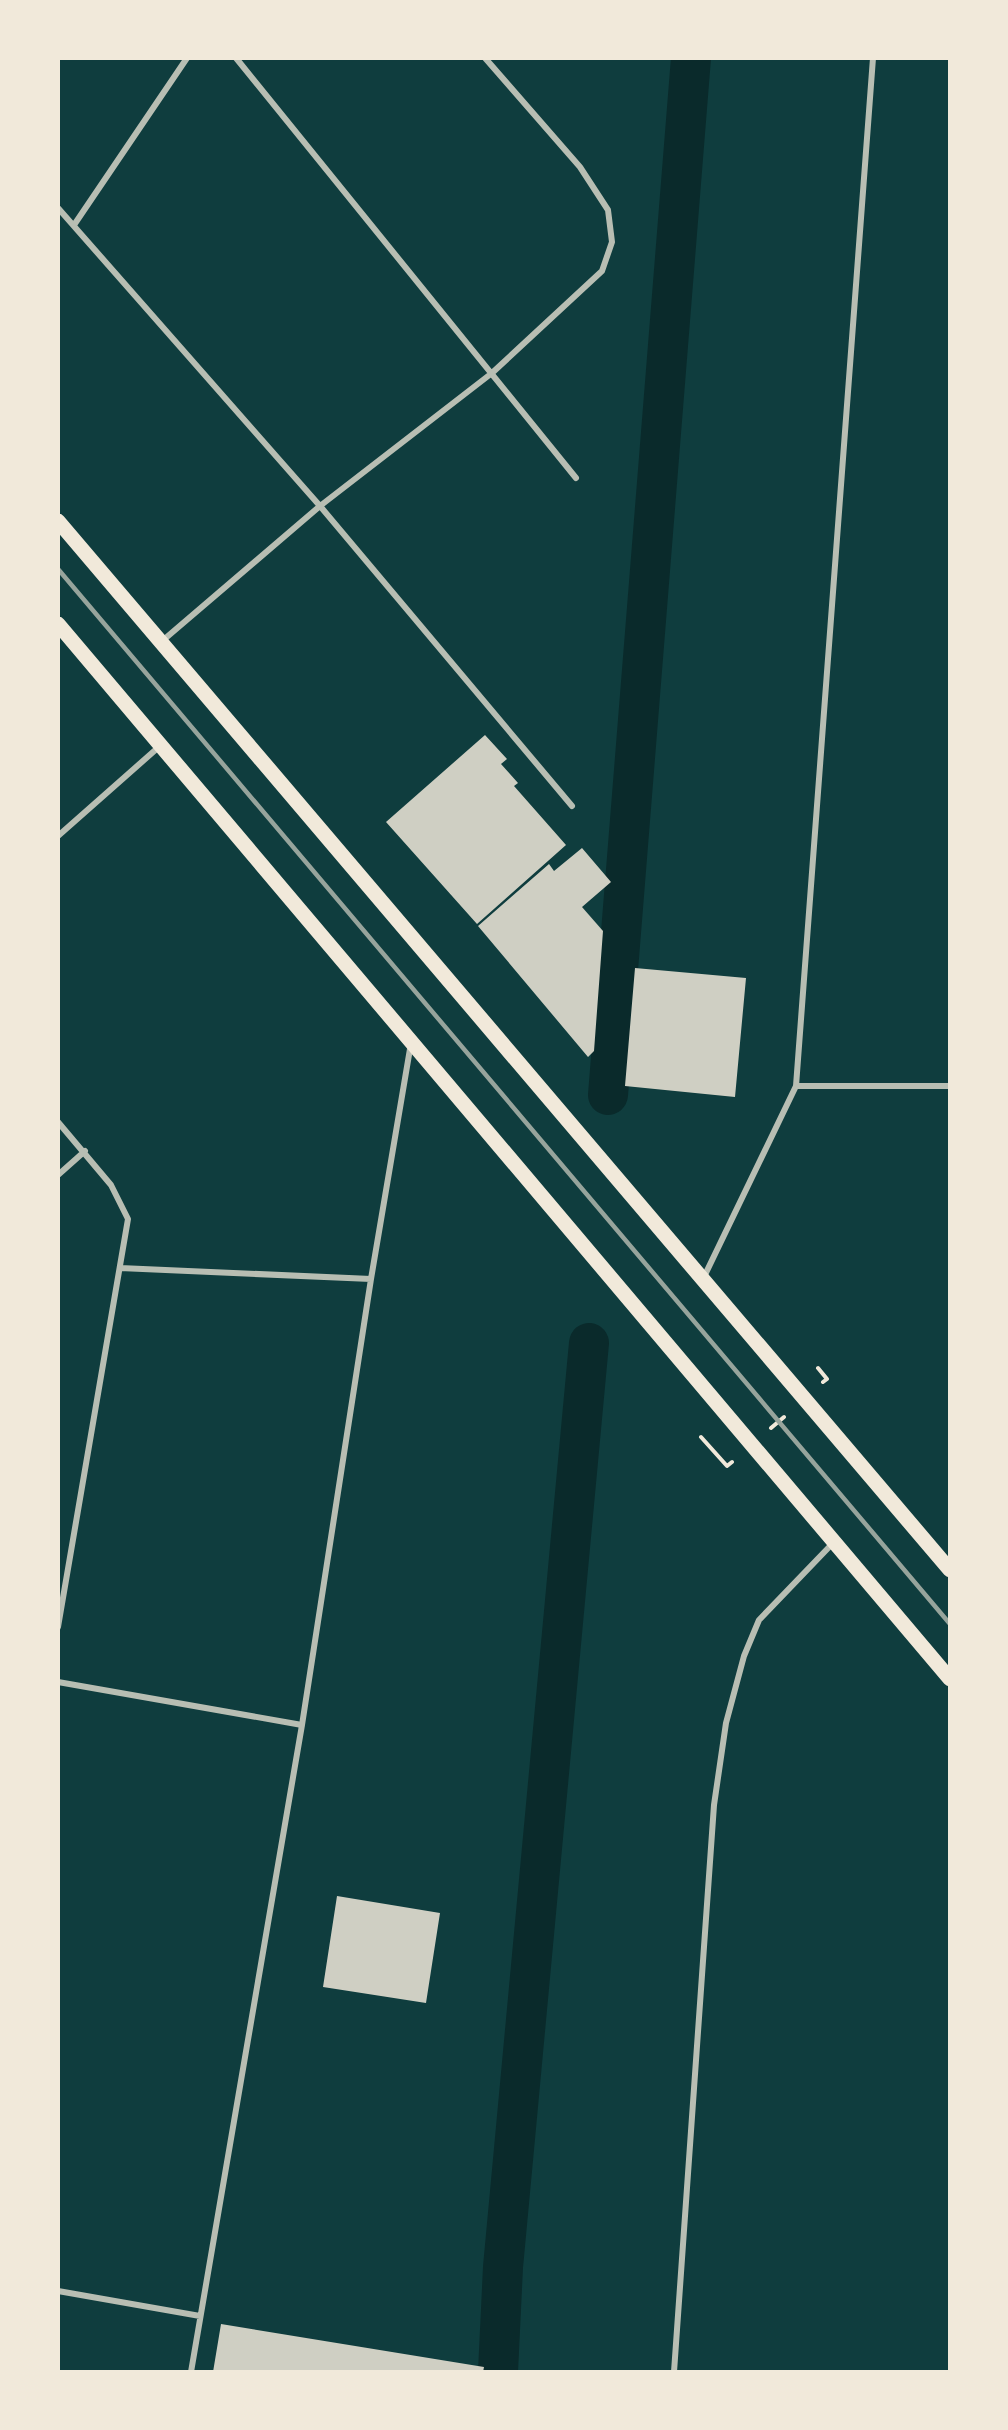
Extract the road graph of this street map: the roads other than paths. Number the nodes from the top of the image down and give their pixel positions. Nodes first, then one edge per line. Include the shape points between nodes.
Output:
1 (187, 58) edge
2 (236, 58) edge
3 (484, 58) edge
4 (873, 58) edge
5 (58, 208) edge
6 (74, 225) junction
7 (492, 373) junction
8 (576, 478) dead end
9 (320, 506) junction
10 (58, 521) edge
11 (58, 624) edge
12 (160, 642) junction
13 (161, 745) junction
14 (572, 806) dead end
15 (58, 836) edge
16 (411, 1040) junction
17 (796, 1086) junction
18 (950, 1086) edge
19 (58, 1122) edge
20 (85, 1151) junction
21 (58, 1175) edge
22 (120, 1268) junction
23 (370, 1279) junction
24 (703, 1280) junction
25 (834, 1542) junction
26 (950, 1570) edge
27 (58, 1627) edge
28 (950, 1679) edge
29 (58, 1682) edge
30 (302, 1725) junction
31 (58, 2291) edge
32 (200, 2316) junction
33 (191, 2372) edge
34 (674, 2372) edge

1 - 6 street
2 - 7 street
3 - 7 street via 580,167 608,210 612,242 602,271
4 - 17 street
5 - 6 street
6 - 9 street
7 - 8 street
7 - 9 street
9 - 12 street
9 - 14 street
10 - 12 main road
11 - 13 main road
12 - 24 main road
13 - 15 street
13 - 16 main road
16 - 23 street
16 - 25 main road
17 - 18 street
17 - 24 street
19 - 20 street
20 - 21 street
20 - 22 street via 111,1185 128,1219
22 - 23 street
22 - 27 street
23 - 30 street
24 - 26 main road
25 - 28 main road
25 - 34 street via 759,1620 744,1656 726,1723 714,1805
29 - 30 street
30 - 32 street
31 - 32 street
32 - 33 street

